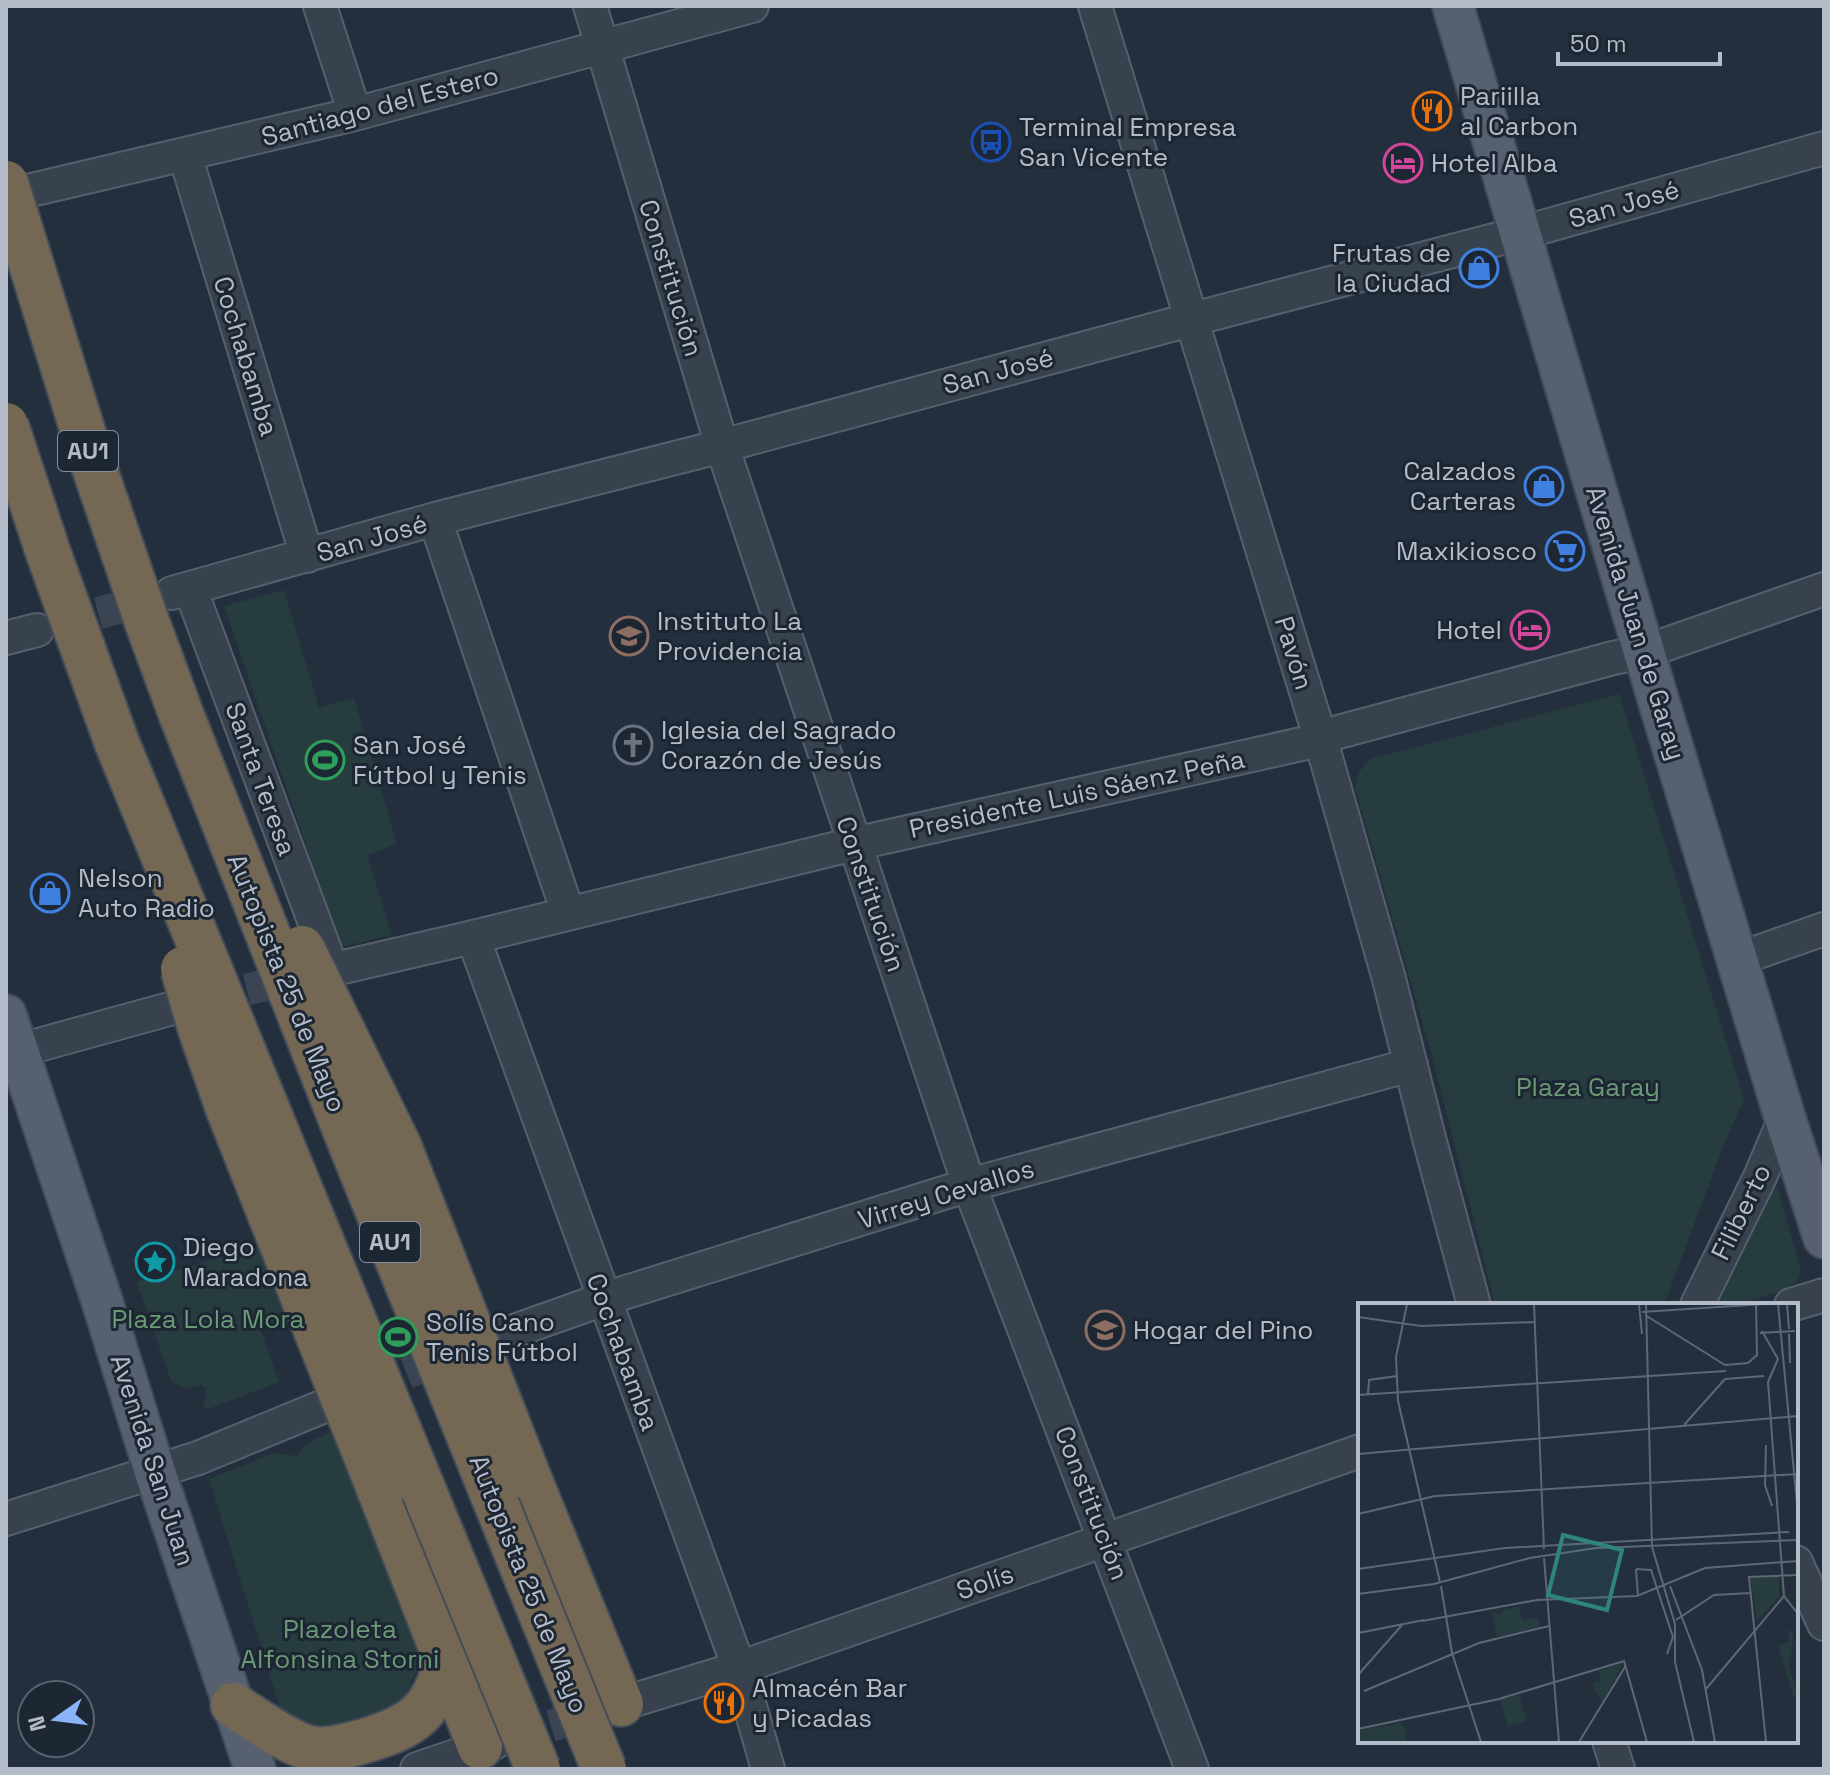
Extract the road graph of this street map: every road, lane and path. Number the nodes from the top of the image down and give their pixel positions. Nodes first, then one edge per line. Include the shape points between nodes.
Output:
1 (320, 6) edge
2 (590, 6) edge
3 (752, 6) edge
4 (1095, 6) edge
5 (1453, 6) edge
6 (602, 47) junction
7 (355, 114) junction
8 (1824, 148) edge
9 (185, 155) junction
10 (6, 183) edge
11 (6, 196) edge
12 (1521, 233) junction
13 (1193, 319) junction
14 (6, 425) edge
15 (722, 446) junction
16 (435, 519) junction
17 (307, 556) junction
18 (1824, 589) edge
19 (181, 590) joint
20 (37, 630) tunnel mouth
21 (6, 638) edge
22 (1644, 652) junction
23 (1655, 689) junction
24 (181, 714) junction
25 (1320, 737) junction
26 (117, 743) junction
27 (1329, 771) junction
28 (854, 844) junction
29 (568, 913) junction
30 (1824, 929) edge
31 (473, 937) junction
32 (1738, 959) junction
33 (327, 971) joint
34 (180, 1006) tunnel mouth
35 (10, 1040) edge
36 (1411, 1065) junction
37 (1785, 1118) junction
38 (969, 1185) junction
39 (1824, 1238) edge
40 (1824, 1295) edge
41 (604, 1299) junction
42 (1473, 1303) edge
43 (1698, 1303) edge
44 (1798, 1303) edge
45 (486, 1341) tunnel mouth
46 (329, 1404) tunnel mouth
47 (1358, 1452) edge
48 (155, 1472) junction
49 (6, 1519) edge
50 (1106, 1540) junction
51 (1798, 1566) edge
52 (1824, 1624) edge
53 (447, 1659) junction
54 (739, 1668) junction
55 (233, 1705) junction
56 (614, 1706) joint
57 (1610, 1743) edge
58 (487, 1745) joint
59 (255, 1769) edge
60 (417, 1769) edge
61 (538, 1769) edge
62 (604, 1769) edge
63 (768, 1769) edge
64 (1192, 1769) edge
65 (1618, 1769) edge

1 - 7 street
2 - 6 street, Constitución
3 - 6 street, Santiago del Estero
4 - 13 street, Pavón
5 - 12 main road, Avenida Juan de Garay
6 - 7 street, Santiago del Estero
6 - 15 street, Constitución
7 - 9 street, Santiago del Estero
8 - 12 street, San José
9 - 11 street, Santiago del Estero
9 - 17 street, Cochabamba
10 - 24 highway, Autopista 25 de Mayo / AU1, bridge via 93,464
12 - 13 street, San José
12 - 22 main road, Avenida Juan de Garay
13 - 15 street, San José
13 - 25 street, Pavón
14 - 26 highway, AU1, bridge
15 - 16 street, San José
15 - 28 street, Constitución
16 - 17 street, San José
16 - 29 street
17 - 19 street, San José
18 - 22 street, Presidente Luis Sáenz Peña
19 - 33 street, Santa Teresa
20 - 21 street
22 - 23 main road, Avenida Juan de Garay
22 - 25 street, Presidente Luis Sáenz Peña
23 - 27 street via 1636,675 1524,700 1348,746 1332,759
23 - 32 main road, Avenida Juan de Garay
24 - 56 highway, bridge via 399,1146
24 - 62 highway, Autopista 25 de Mayo / AU1, bridge
25 - 27 street, Pavón
25 - 28 street, Presidente Luis Sáenz Peña
26 - 53 highway, bridge via 215,1072
26 - 61 highway, AU1, bridge
27 - 36 street, Pavón
28 - 29 street, Presidente Luis Sáenz Peña
28 - 38 street, Constitución
29 - 31 street, Presidente Luis Sáenz Peña
30 - 32 street
31 - 33 street, Presidente Luis Sáenz Peña
31 - 41 street, Cochabamba
32 - 37 main road, Avenida Juan de Garay
34 - 35 street
35 - 48 main road, Avenida San Juan via 102,1301
36 - 38 street, Virrey Cevallos
36 - 42 street, Pavón
37 - 39 main road, Avenida Juan de Garay
37 - 43 street, Filiberto
38 - 41 street, Virrey Cevallos
38 - 50 street, Constitución
40 - 44 street
41 - 45 street, Virrey Cevallos
41 - 54 street, Cochabamba
46 - 48 street
47 - 50 street, Solís
48 - 49 street
48 - 55 main road, Avenida San Juan
50 - 54 street, Solís
50 - 64 street, Constitución
51 - 52 street
53 - 55 highway via 435,1695 415,1718 391,1733 340,1747 313,1749
53 - 58 highway
54 - 56 street, Solís
54 - 63 street, Cochabamba
55 - 59 main road, Avenida San Juan
57 - 65 street
58 - 60 street

